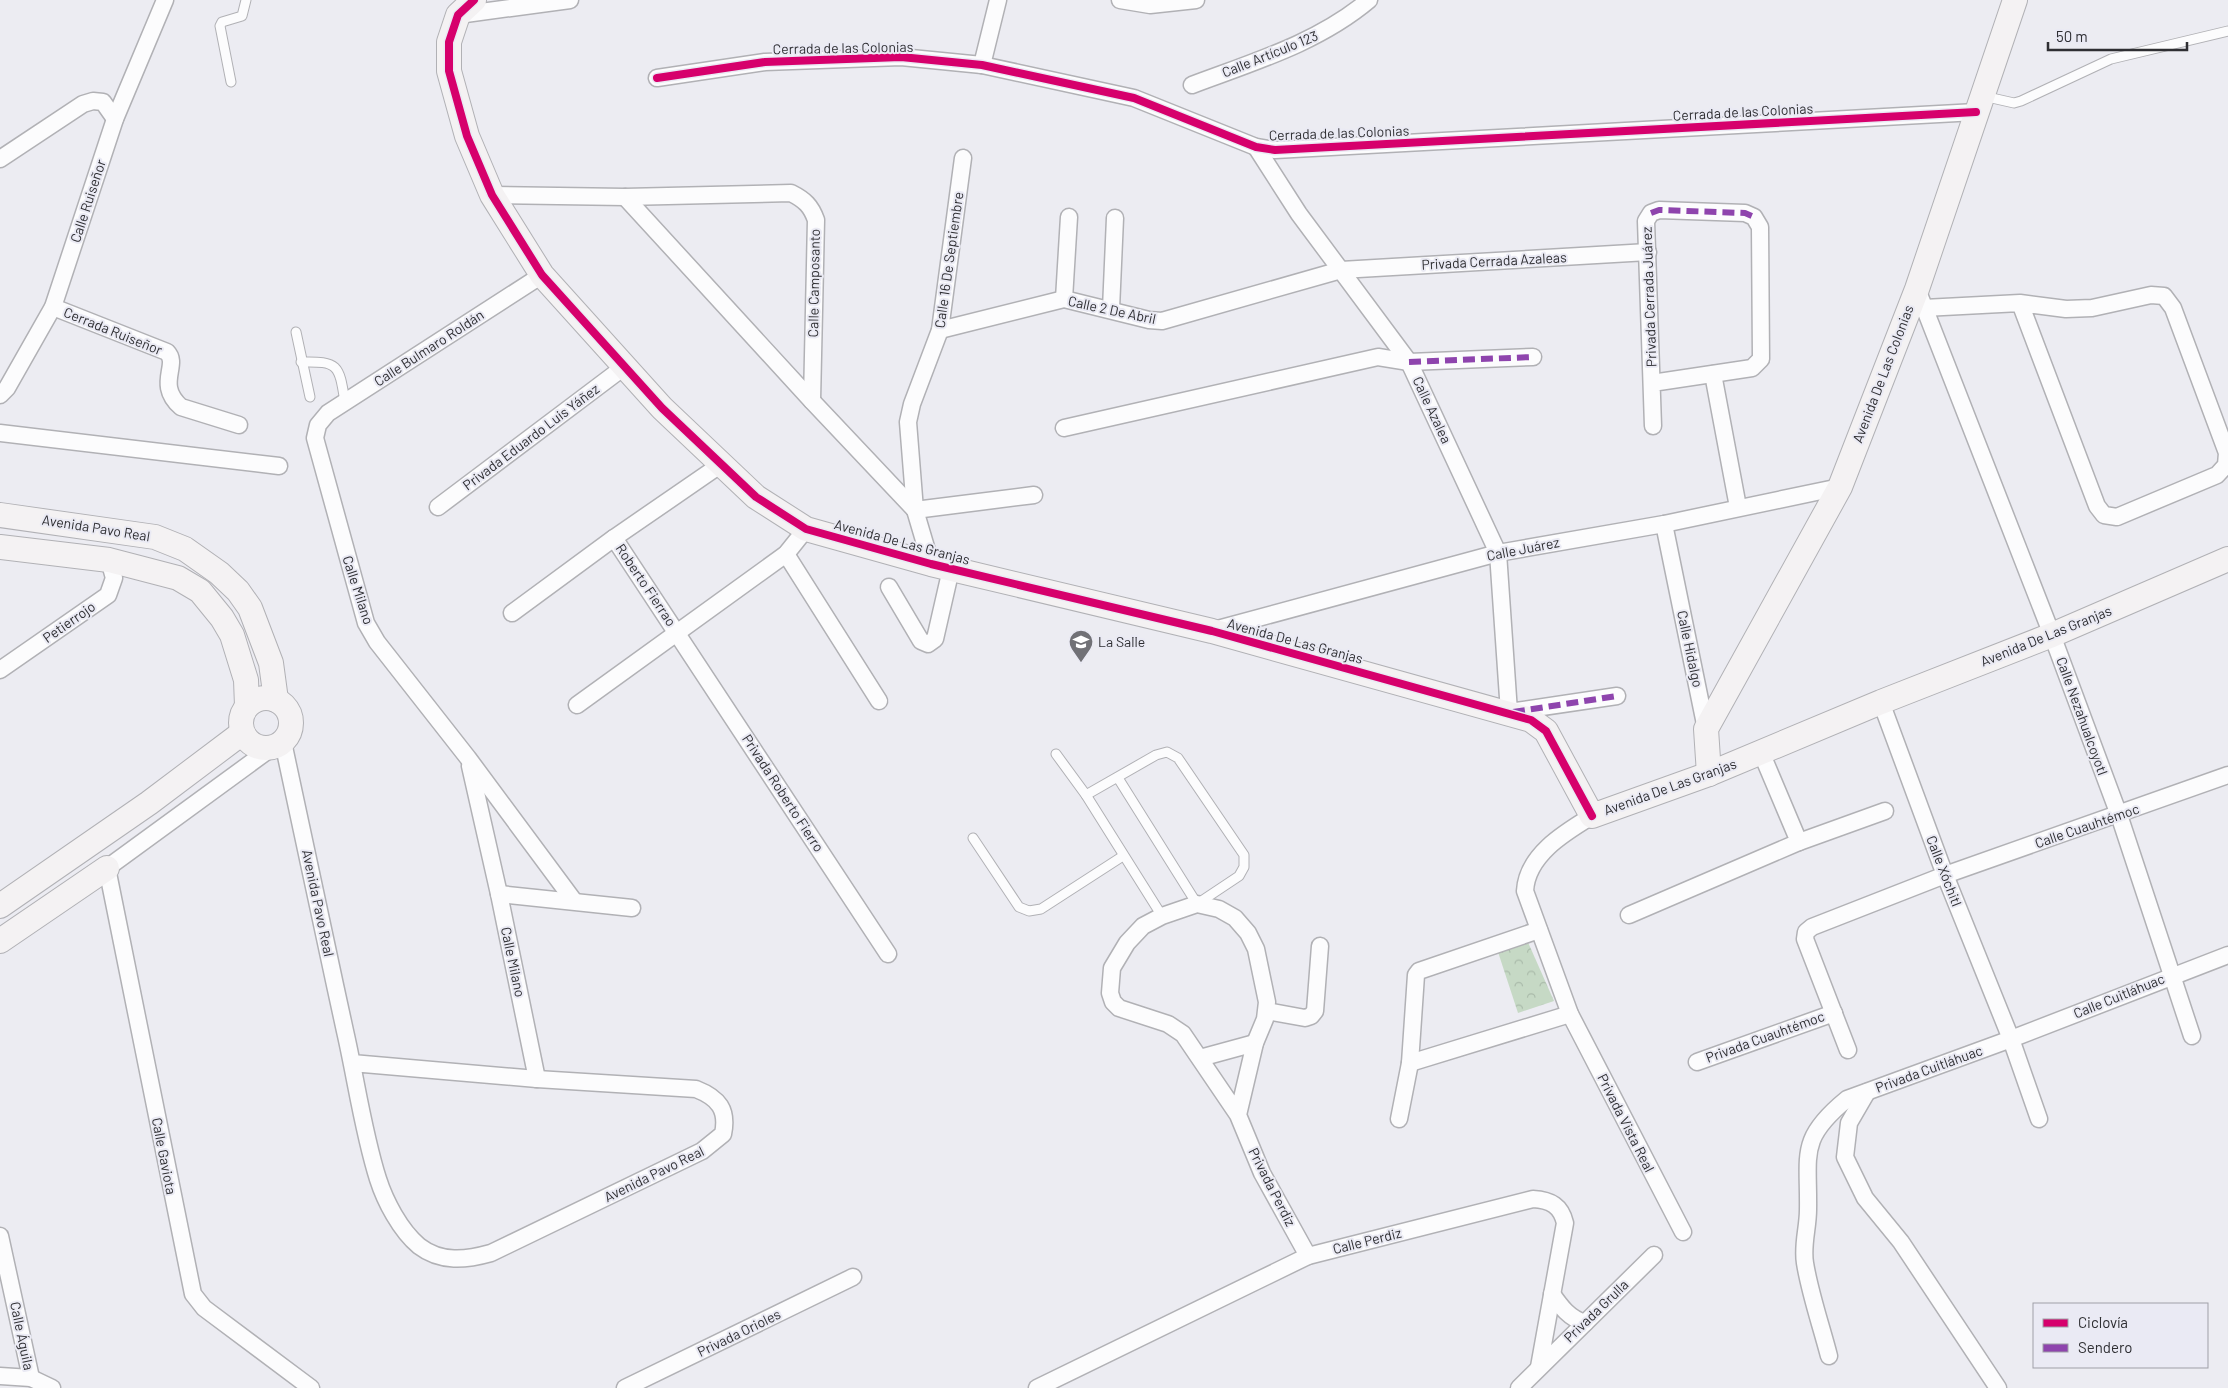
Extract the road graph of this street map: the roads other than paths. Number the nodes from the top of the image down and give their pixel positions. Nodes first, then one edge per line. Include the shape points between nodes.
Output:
1 (165, 0) edge
2 (246, 0) edge
3 (570, 0) edge
4 (998, 0) edge
5 (1120, 0) edge
6 (1196, 0) edge
7 (1369, 0) edge
8 (2015, 0) edge
9 (466, 8) edge
10 (2228, 31) edge
11 (982, 65) junction
12 (657, 78) dead end
13 (231, 82) dead end
14 (1192, 85) dead end
15 (1979, 104) junction
16 (115, 119) junction
17 (1256, 148) junction
18 (963, 158) dead end
19 (0, 159) edge
20 (492, 195) junction
21 (625, 196) junction
22 (1069, 217) dead end
23 (1115, 218) dead end
24 (1648, 252) junction
25 (1341, 270) junction
26 (542, 275) junction
27 (1920, 298) junction
28 (1064, 299) junction
29 (2020, 304) junction
30 (53, 307) junction
31 (1111, 309) junction
32 (940, 330) junction
33 (296, 332) dead end
34 (1533, 356) dead end
35 (301, 362) junction
36 (1409, 362) junction
37 (624, 367) junction
38 (1713, 374) junction
39 (1652, 383) junction
40 (0, 395) edge
41 (310, 396) dead end
42 (344, 402) junction
43 (812, 402) junction
44 (239, 425) dead end
45 (318, 425) joint
46 (1653, 426) dead end
47 (1064, 428) dead end
48 (0, 433) edge
49 (720, 465) junction
50 (279, 466) dead end
51 (1840, 487) junction
52 (1034, 495) dead end
53 (438, 507) dead end
54 (1738, 507) junction
55 (915, 510) junction
56 (0, 515) edge
57 (1664, 524) junction
58 (806, 529) junction
59 (614, 538) junction
60 (0, 547) edge
61 (1498, 553) junction
62 (786, 554) junction
63 (2228, 559) edge
64 (108, 560) junction
65 (941, 566) junction
66 (889, 587) dead end
67 (512, 613) dead end
68 (1212, 631) junction
69 (678, 632) junction
70 (2052, 635) junction
71 (0, 670) edge
72 (1617, 696) dead end
73 (276, 700) junction
74 (879, 701) dead end
75 (1881, 702) junction
76 (577, 705) dead end
77 (247, 706) junction
78 (1509, 712) junction
79 (1706, 729) junction
80 (242, 733) junction
81 (276, 746) junction
82 (1761, 752) junction
83 (1056, 754) dead end
84 (468, 758) junction
85 (1709, 774) junction
86 (2228, 775) edge
87 (1118, 778) junction
88 (1086, 796) junction
89 (1886, 811) dead end
90 (2119, 815) junction
91 (1592, 816) junction
92 (973, 838) dead end
93 (1799, 842) junction
94 (1123, 856) junction
95 (107, 868) junction
96 (1945, 875) junction
97 (500, 894) junction
98 (574, 901) junction
99 (1197, 904) junction
100 (0, 906) edge
101 (632, 908) dead end
102 (1629, 915) dead end
103 (1162, 916) junction
104 (1539, 930) junction
105 (0, 941) edge
106 (1320, 946) dead end
107 (888, 954) dead end
108 (2228, 955) edge
109 (2171, 975) junction
110 (1267, 1010) junction
111 (1834, 1013) junction
112 (1570, 1014) junction
113 (2192, 1036) dead end
114 (2011, 1039) junction
115 (1256, 1043) junction
116 (1848, 1050) dead end
117 (1200, 1058) junction
118 (1697, 1062) dead end
119 (352, 1063) junction
120 (1410, 1063) junction
121 (537, 1079) junction
122 (1867, 1092) junction
123 (1238, 1115) junction
124 (1399, 1119) dead end
125 (2039, 1119) dead end
126 (1683, 1232) dead end
127 (0, 1236) edge
128 (1654, 1255) dead end
129 (1308, 1256) junction
130 (853, 1277) dead end
131 (1552, 1294) junction
132 (1584, 1323) junction
133 (1829, 1356) dead end
134 (1538, 1367) junction
135 (0, 1376) edge
136 (31, 1378) junction
137 (52, 1388) edge
138 (311, 1388) edge
139 (625, 1388) edge
140 (1037, 1388) edge
141 (1519, 1388) edge
142 (1998, 1388) edge

1 - 16 street, Calle Ruiseñor
2 - 13 lane via 242,16 222,22 220,26
3 - 9 street
4 - 11 street
5 - 6 street via 1150,6
7 - 14 street, Calle Artículo 123 via 1329,29 1292,47
8 - 15 street, Avenida De Las Colonias
9 - 20 street, Avenida De Las Granjas via 449,42 449,71 466,136
10 - 15 lane via 2111,59 2021,101
11 - 12 street, Cerrada de las Colonias via 891,57 765,62
11 - 17 street, Cerrada de las Colonias via 1134,98
15 - 17 street, Cerrada de las Colonias via 1276,150
15 - 27 street, Avenida De Las Colonias
16 - 19 street via 103,102 83,104
16 - 30 street, Calle Ruiseñor
17 - 25 street, Calle Azalea
18 - 32 street, Calle 16 De Septiembre
20 - 21 street, Calle Camposanto
20 - 26 street, Avenida De Las Granjas
21 - 43 street
21 - 43 street, Calle Camposanto via 791,193 812,208 816,220
22 - 28 street
23 - 31 street
24 - 25 street, Privada Cerrada Azaleas
24 - 38 street, Privada Cerrada Juárez via 1646,221 1651,213 1659,210 1745,213 1754,217 1760,227 1761,359 1752,368
24 - 39 street, Privada Cerrada Juárez
25 - 31 street, Calle 2 De Abril via 1162,321
25 - 36 street, Calle Azalea
26 - 37 street, Avenida De Las Granjas
26 - 42 street, Calle Bulmaro Roldán
27 - 29 street
27 - 51 street, Avenida De Las Colonias
27 - 70 street, Calle Nezahualcoyotl
28 - 31 street, Calle 2 De Abril
28 - 32 street, Calle 2 De Abril
29 - 29 street via 2097,506 2104,515 2117,517 2216,475 2226,464 2227,453 2173,308 2164,296 2092,308
30 - 40 street, Calle Ruiseñor
30 - 44 street, Cerrada Ruiseñor via 167,352 171,356 168,388 175,402 181,407
32 - 55 street, Calle 16 De Septiembre via 908,422
33 - 35 lane
34 - 36 street
35 - 41 lane
35 - 42 lane via 326,361 336,368
36 - 47 street via 1378,357
36 - 61 street, Calle Azalea
37 - 49 street, Avenida De Las Granjas
37 - 53 street, Privada Eduardo Luis Yáñez
38 - 39 street, Privada Cerrada Juárez
38 - 54 street
39 - 46 street, Privada Cerrada Juárez
42 - 45 street, Calle Bulmaro Roldán
43 - 55 street
45 - 84 street, Calle Milano via 315,438 366,623 377,642
48 - 50 street
49 - 58 street, Avenida De Las Granjas via 756,497
49 - 59 street
51 - 54 street, Calle Juárez
51 - 79 street, Avenida De Las Colonias
52 - 55 street
54 - 57 street, Calle Juárez
55 - 65 street, Calle 16 De Septiembre
56 - 73 street, Avenida Pavo Real via 155,537 185,549 232,585 250,608 270,663
57 - 61 street, Calle Juárez
57 - 79 street, Calle Hidalgo
58 - 62 street
58 - 65 street, Avenida De Las Granjas
59 - 67 street
59 - 69 street, Roberto Fierrao
60 - 64 street
61 - 68 street, Calle Juárez
61 - 78 street, Calle Azalea
62 - 69 street
62 - 74 street
63 - 70 street, Avenida De Las Granjas
64 - 71 street, Petierrojo via 114,578 108,596
64 - 77 street via 178,578 200,591 232,635 246,680
65 - 66 street via 935,639 928,644 921,640
65 - 68 street, Avenida De Las Granjas
68 - 78 street, Avenida De Las Granjas
69 - 76 street
69 - 107 street, Privada Roberto Fierro
70 - 75 street, Avenida De Las Granjas
70 - 90 street, Calle Nezahualcoyotl
72 - 78 street
73 - 77 street via 260,699
73 - 81 street via 284,706 291,719 289,734
75 - 82 street, Avenida De Las Granjas
75 - 96 street, Calle Xóchitl
77 - 80 street via 240,723
78 - 91 street, Avenida De Las Granjas via 1531,720 1546,731
79 - 85 street, Calle Hidalgo
80 - 81 street via 253,746
80 - 100 street
81 - 95 street
81 - 119 street, Avenida Pavo Real
82 - 85 street, Avenida De Las Granjas
82 - 93 street
83 - 88 lane
84 - 97 street, Calle Milano
84 - 98 street, Calle Milano
85 - 91 street, Avenida De Las Granjas
86 - 90 street, Calle Cuauhtémoc
87 - 88 lane
87 - 99 lane
87 - 99 lane via 1156,755 1167,752 1178,758 1244,855 1244,867 1239,876
88 - 94 lane
89 - 93 street
90 - 96 street, Calle Cuauhtémoc
90 - 109 street, Calle Nezahualcoyotl
91 - 104 street, Privada Vista Real via 1558,838 1531,870 1525,891
92 - 94 lane via 1019,907 1029,911 1041,909
93 - 102 street
94 - 103 lane
95 - 105 street
95 - 138 street, Calle Gaviota via 193,1294 204,1308
96 - 111 street, Privada Cuauhtémoc via 1806,932 1805,939
96 - 114 street, Calle Xóchitl
97 - 98 street
97 - 121 street, Calle Milano
98 - 101 street
99 - 103 street, Privada Perdiz
99 - 110 street via 1219,909 1236,918 1248,933 1256,949
103 - 117 street, Privada Perdiz via 1143,926 1127,944 1112,968 1110,993 1119,1008 1168,1024 1183,1034
104 - 112 street, Privada Vista Real
104 - 120 street via 1419,971 1416,975
106 - 110 street via 1315,1011 1311,1016 1305,1018
108 - 109 street, Calle Cuitláhuac
109 - 113 street, Calle Nezahualcoyotl
109 - 114 street, Calle Cuitláhuac
110 - 115 street
111 - 116 street, Privada Cuauhtémoc
111 - 118 street, Privada Cuauhtémoc
112 - 120 street
112 - 126 street, Privada Vista Real
114 - 122 street, Privada Cuitláhuac
114 - 125 street, Calle Xóchitl
115 - 117 street
115 - 123 street
117 - 123 street, Privada Perdiz
119 - 121 street, Avenida Pavo Real
119 - 121 street, Avenida Pavo Real via 378,1179 390,1207 418,1245 434,1255 452,1259 470,1259 491,1253 702,1151 724,1134 726,1119 720,1105 696,1089
120 - 124 street
122 - 133 street, Privada Cuitláhuac via 1847,1099 1820,1125 1806,1158 1808,1211 1805,1263
122 - 142 street via 1848,1123 1845,1157 1865,1198 1901,1242
123 - 129 street, Privada Perdiz via 1262,1173
127 - 136 street, Calle Águila
128 - 132 street, Privada Grulla
129 - 131 street, Calle Perdiz via 1533,1199 1545,1200 1562,1212 1565,1224
129 - 140 street, Calle Perdiz
130 - 139 street, Privada Orioles
131 - 132 street via 1568,1314
131 - 134 street, Calle Perdiz
132 - 134 street, Privada Grulla
134 - 141 street, Privada Grulla
135 - 136 street
136 - 137 street

